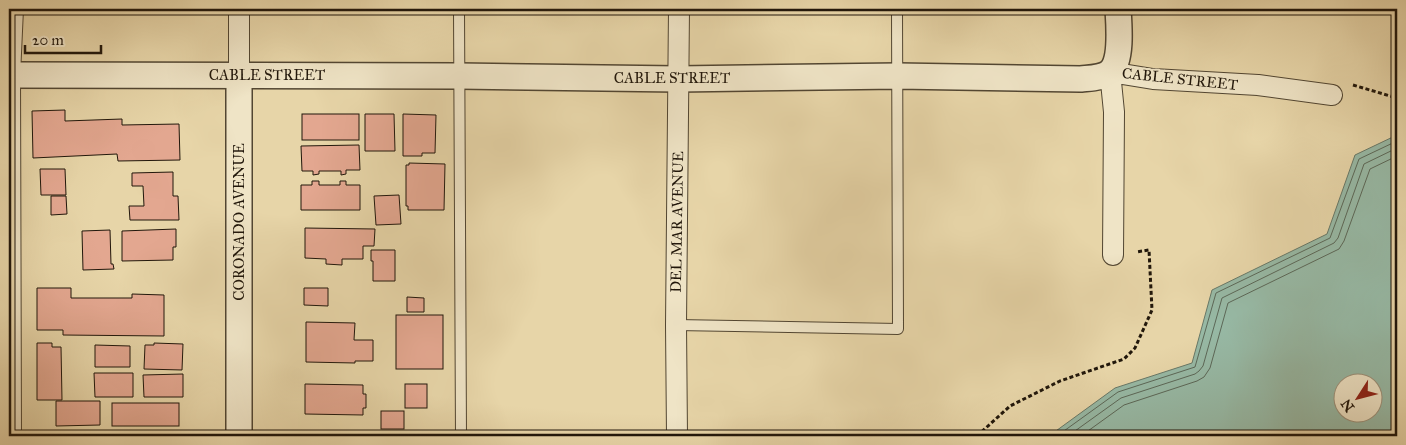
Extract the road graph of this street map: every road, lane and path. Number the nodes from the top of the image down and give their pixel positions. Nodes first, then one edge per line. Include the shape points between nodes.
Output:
1 (18, 9) edge
2 (239, 9) edge
3 (459, 9) edge
4 (679, 9) edge
5 (897, 9) edge
6 (1118, 9) edge
7 (1110, 72) junction
8 (12, 75) edge
9 (239, 75) junction
10 (459, 76) junction
11 (898, 76) junction
12 (678, 79) junction
13 (1332, 95) joint
14 (1397, 98) edge
15 (1113, 255) dead end
16 (1150, 260) dead end
17 (676, 325) junction
18 (16, 436) edge
19 (239, 436) edge
20 (461, 436) edge
21 (677, 436) edge
22 (977, 436) edge

1 - 8 lane
2 - 9 street, CORONADO AVENUE
3 - 10 lane
4 - 12 street, DEL MAR AVENUE
5 - 11 lane
6 - 7 street via 1119,46
7 - 11 street, CABLE STREET via 1081,79
7 - 13 street, CABLE STREET via 1153,80 1258,86
7 - 15 street via 1114,112
8 - 9 street, CABLE STREET
8 - 18 lane
9 - 10 street, CABLE STREET
9 - 19 street, CORONADO AVENUE
10 - 12 street, CABLE STREET
10 - 20 lane
11 - 12 street, CABLE STREET
11 - 17 lane via 898,328
12 - 17 street, DEL MAR AVENUE
13 - 14 path via 1346,83
16 - 22 path via 1152,310 1135,348 1124,359 1060,381 1010,406
17 - 21 street, DEL MAR AVENUE

